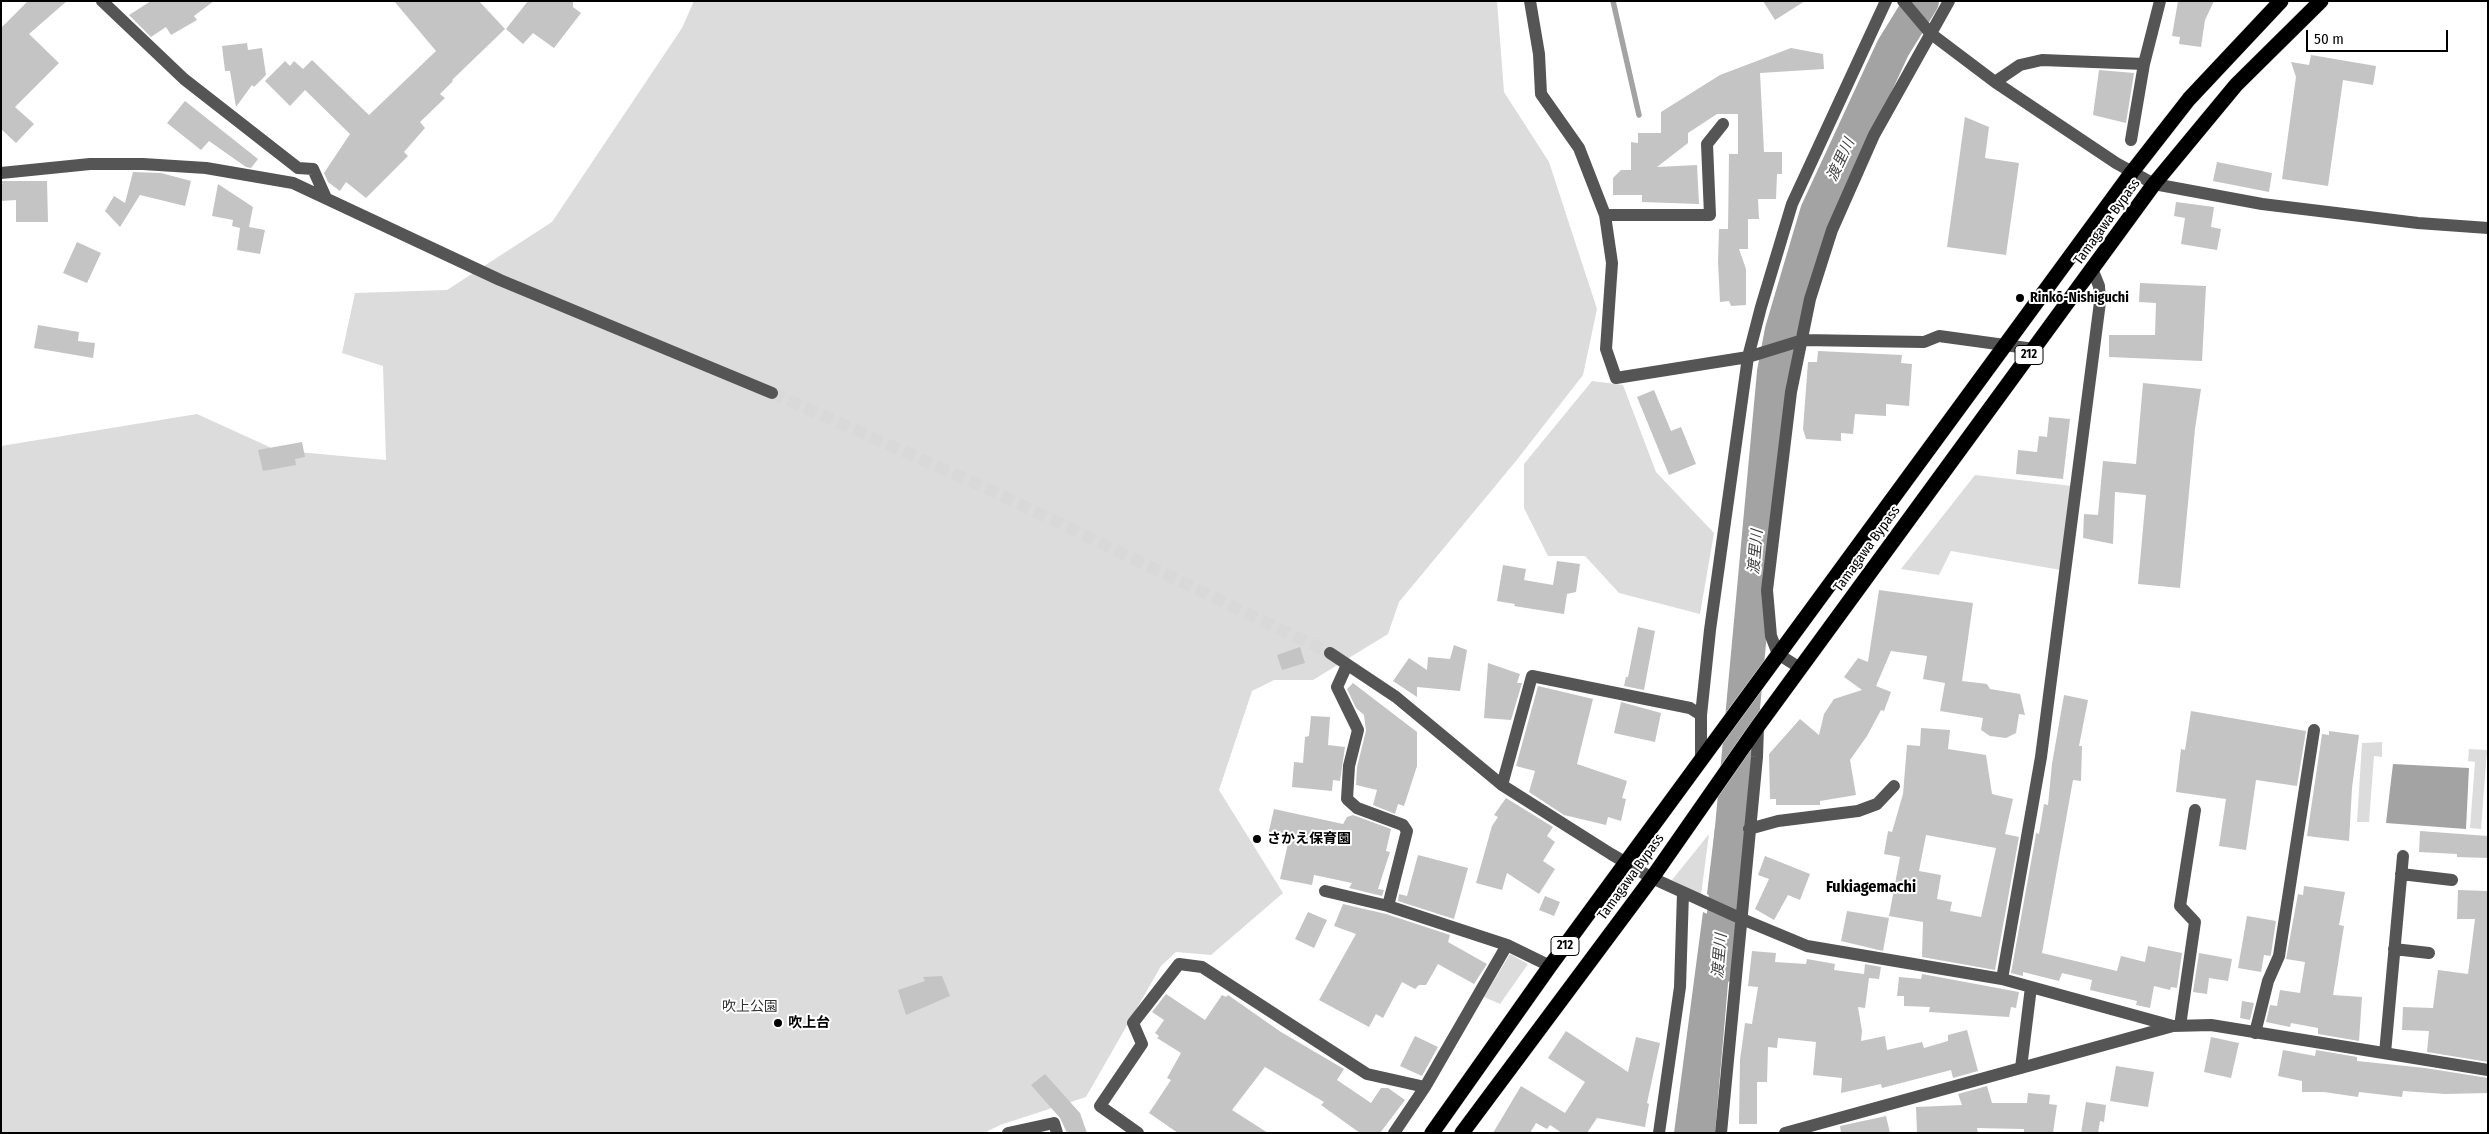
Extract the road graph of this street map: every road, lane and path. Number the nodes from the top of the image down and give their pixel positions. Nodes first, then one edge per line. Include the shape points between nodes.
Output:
1 (102, 1) edge
2 (1530, 1) edge
3 (1886, 1) edge
4 (1902, 1) edge
5 (1949, 1) edge
6 (2160, 1) edge
7 (2282, 1) edge
8 (2321, 1) edge
9 (1930, 33) junction
10 (2144, 64) junction
11 (1996, 82) junction
12 (1723, 124) dead end
13 (2131, 140) dead end
14 (2132, 172) junction
15 (1, 174) edge
16 (2154, 184) junction
17 (326, 198) junction
18 (1605, 215) junction
19 (2488, 228) edge
20 (2093, 271) junction
21 (1803, 340) junction
22 (2004, 345) junction
23 (2034, 348) junction
24 (1748, 357) junction
25 (772, 393) tunnel mouth
26 (1330, 653) tunnel mouth
27 (1778, 654) junction
28 (1347, 665) junction
29 (1800, 668) junction
30 (1701, 715) junction
31 (1758, 726) junction
32 (2314, 730) dead end
33 (1701, 762) junction
34 (1502, 785) junction
35 (1894, 786) dead end
36 (2195, 810) dead end
37 (1749, 829) junction
38 (2403, 856) dead end
39 (1626, 863) junction
40 (2401, 874) junction
41 (1652, 878) junction
42 (2452, 880) dead end
43 (1325, 890) dead end
44 (1683, 893) junction
45 (1388, 906) junction
46 (1742, 919) junction
47 (1507, 945) junction
48 (2394, 950) junction
49 (2428, 953) dead end
50 (1550, 966) junction
51 (2002, 979) junction
52 (2031, 987) junction
53 (2177, 1026) junction
54 (2255, 1033) junction
55 (2385, 1054) junction
56 (2021, 1068) junction
57 (2488, 1070) edge
58 (1425, 1087) junction
59 (1008, 1133) edge
60 (1057, 1133) edge
61 (1138, 1133) edge
62 (1394, 1133) edge
63 (1432, 1133) edge
64 (1462, 1133) edge
65 (1659, 1133) edge
66 (1721, 1133) edge
67 (1785, 1133) edge

1 - 17 street via 184,79 298,168 313,169
2 - 18 street via 1539,54 1541,94 1579,148
3 - 24 street via 1792,204
4 - 9 street
5 - 9 street
6 - 10 street
7 - 14 highway, Tamagawa Bypass / 212 via 2189,99
8 - 16 highway, Tamagawa Bypass / 212 via 2236,85
9 - 11 street
9 - 21 street via 1874,135 1832,230 1810,299
10 - 11 street via 2042,60 2020,65
10 - 13 street
11 - 14 street
12 - 18 street via 1707,144 1710,215
14 - 16 street
14 - 22 highway, Tamagawa Bypass / 212
15 - 17 street via 90,164 206,168 293,183
16 - 19 street via 2262,204
16 - 20 highway, Tamagawa Bypass / 212
17 - 25 street via 500,280
18 - 24 street via 1612,263 1606,350 1616,378
20 - 23 highway, Tamagawa Bypass / 212
20 - 51 street via 2099,286 2098,311 2041,757
21 - 22 street via 1924,342 1939,336
21 - 24 street
21 - 27 street via 1791,392 1767,590 1771,636
22 - 23 street
22 - 27 highway, Tamagawa Bypass / 212
23 - 29 highway, Tamagawa Bypass / 212
24 - 30 street
26 - 28 street
27 - 29 street
27 - 33 highway, Tamagawa Bypass / 212
28 - 34 street via 1396,697
28 - 45 street via 1337,687 1358,730 1349,766 1346,798 1357,808 1403,825 1407,831
29 - 31 highway, Tamagawa Bypass / 212
30 - 33 street
30 - 34 street via 1690,708 1532,676
31 - 37 street
31 - 41 highway, Tamagawa Bypass / 212
32 - 54 street via 2279,956 2268,981
33 - 39 highway, Tamagawa Bypass / 212
34 - 39 street
35 - 37 street via 1877,804 1858,811 1778,821
36 - 53 street via 2180,906 2195,922
37 - 46 street
38 - 40 street
39 - 41 street
39 - 50 highway, Tamagawa Bypass / 212
40 - 42 street
40 - 48 street
41 - 44 street
41 - 64 highway, Tamagawa Bypass / 212
43 - 45 street
44 - 46 street
44 - 65 street via 1680,987
45 - 47 street
46 - 51 street via 1807,946
46 - 66 street
47 - 50 street
47 - 58 street
48 - 49 street
48 - 55 street
50 - 63 highway, Tamagawa Bypass / 212
51 - 52 street
52 - 53 street
52 - 56 street
53 - 54 street via 2210,1025
53 - 56 street
54 - 55 street
55 - 57 street
56 - 67 street
58 - 61 street via 1367,1074 1202,967 1178,964 1133,1023 1142,1044 1100,1106
58 - 62 street
59 - 60 street via 1054,1123

